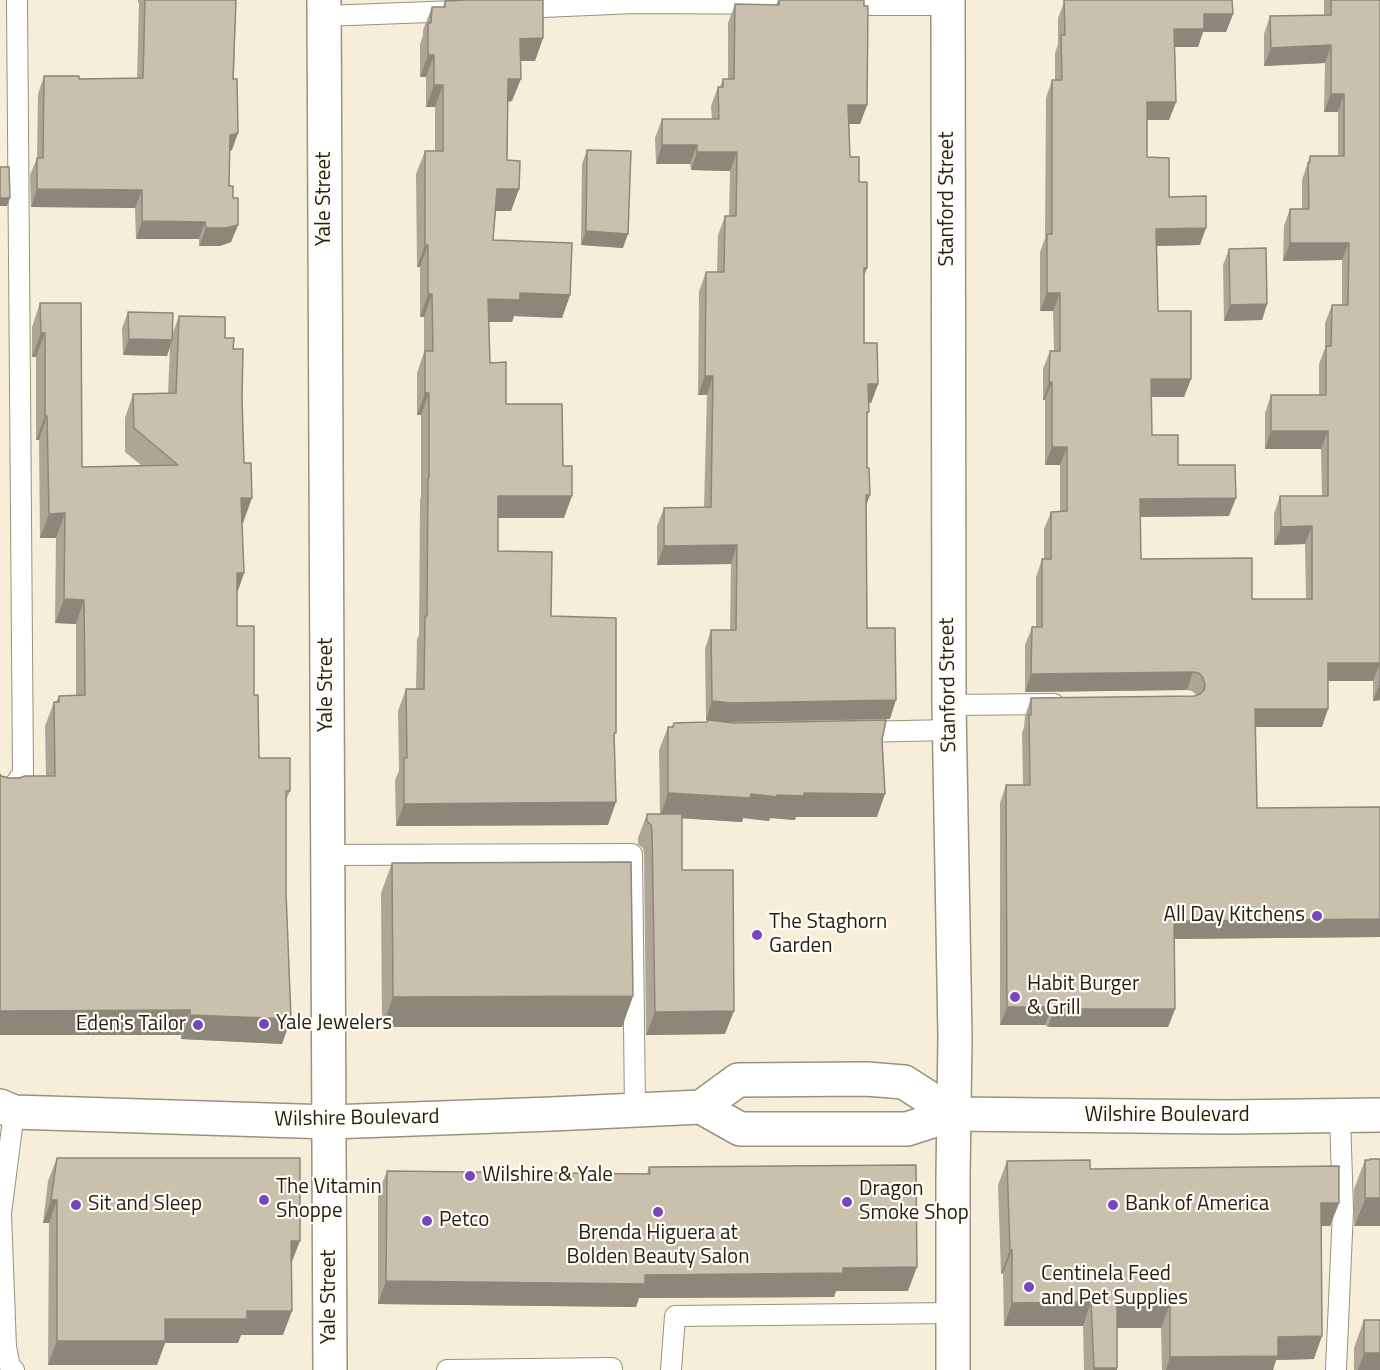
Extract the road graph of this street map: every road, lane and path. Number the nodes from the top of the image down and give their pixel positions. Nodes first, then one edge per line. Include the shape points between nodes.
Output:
1 (16, 0) edge
2 (636, 2) edge
3 (948, 3) edge
4 (324, 8) edge
5 (505, 9) edge
6 (469, 10) edge
7 (1072, 704) edge
8 (949, 718) junction
9 (842, 732) edge
10 (5, 790) edge
11 (328, 855) junction
12 (701, 1107) junction
13 (635, 1110) junction
14 (5, 1113) edge
15 (954, 1114) junction
16 (1380, 1115) edge
17 (1340, 1116) junction
18 (330, 1122) junction
19 (2, 1213) edge
20 (953, 1313) junction
21 (612, 1368) dead end
22 (1336, 1369) edge
23 (14, 1370) edge
24 (333, 1370) edge
25 (447, 1370) edge
26 (671, 1370) edge
27 (953, 1370) edge

1 - 10 lane via 23,774
2 - 3 lane
2 - 5 lane
3 - 8 street, Stanford Street
4 - 6 lane
4 - 11 street, Yale Street
7 - 8 lane
8 - 9 lane
8 - 15 street, Stanford Street
11 - 13 lane via 632,854
11 - 18 street, Yale Street
12 - 13 street, Wilshire Boulevard
12 - 15 street, Wilshire Boulevard via 740,1129 907,1129
12 - 15 street via 738,1080 866,1079 904,1082
13 - 18 street, Wilshire Boulevard
14 - 18 street, Wilshire Boulevard
14 - 19 lane
15 - 17 street, Wilshire Boulevard
15 - 20 street, Stanford Street
16 - 17 street, Wilshire Boulevard
17 - 22 lane via 1342,1210
18 - 24 street, Yale Street
19 - 23 lane via 6,1347 9,1367
20 - 26 lane via 675,1316
20 - 27 street, Stanford Street
21 - 25 lane

